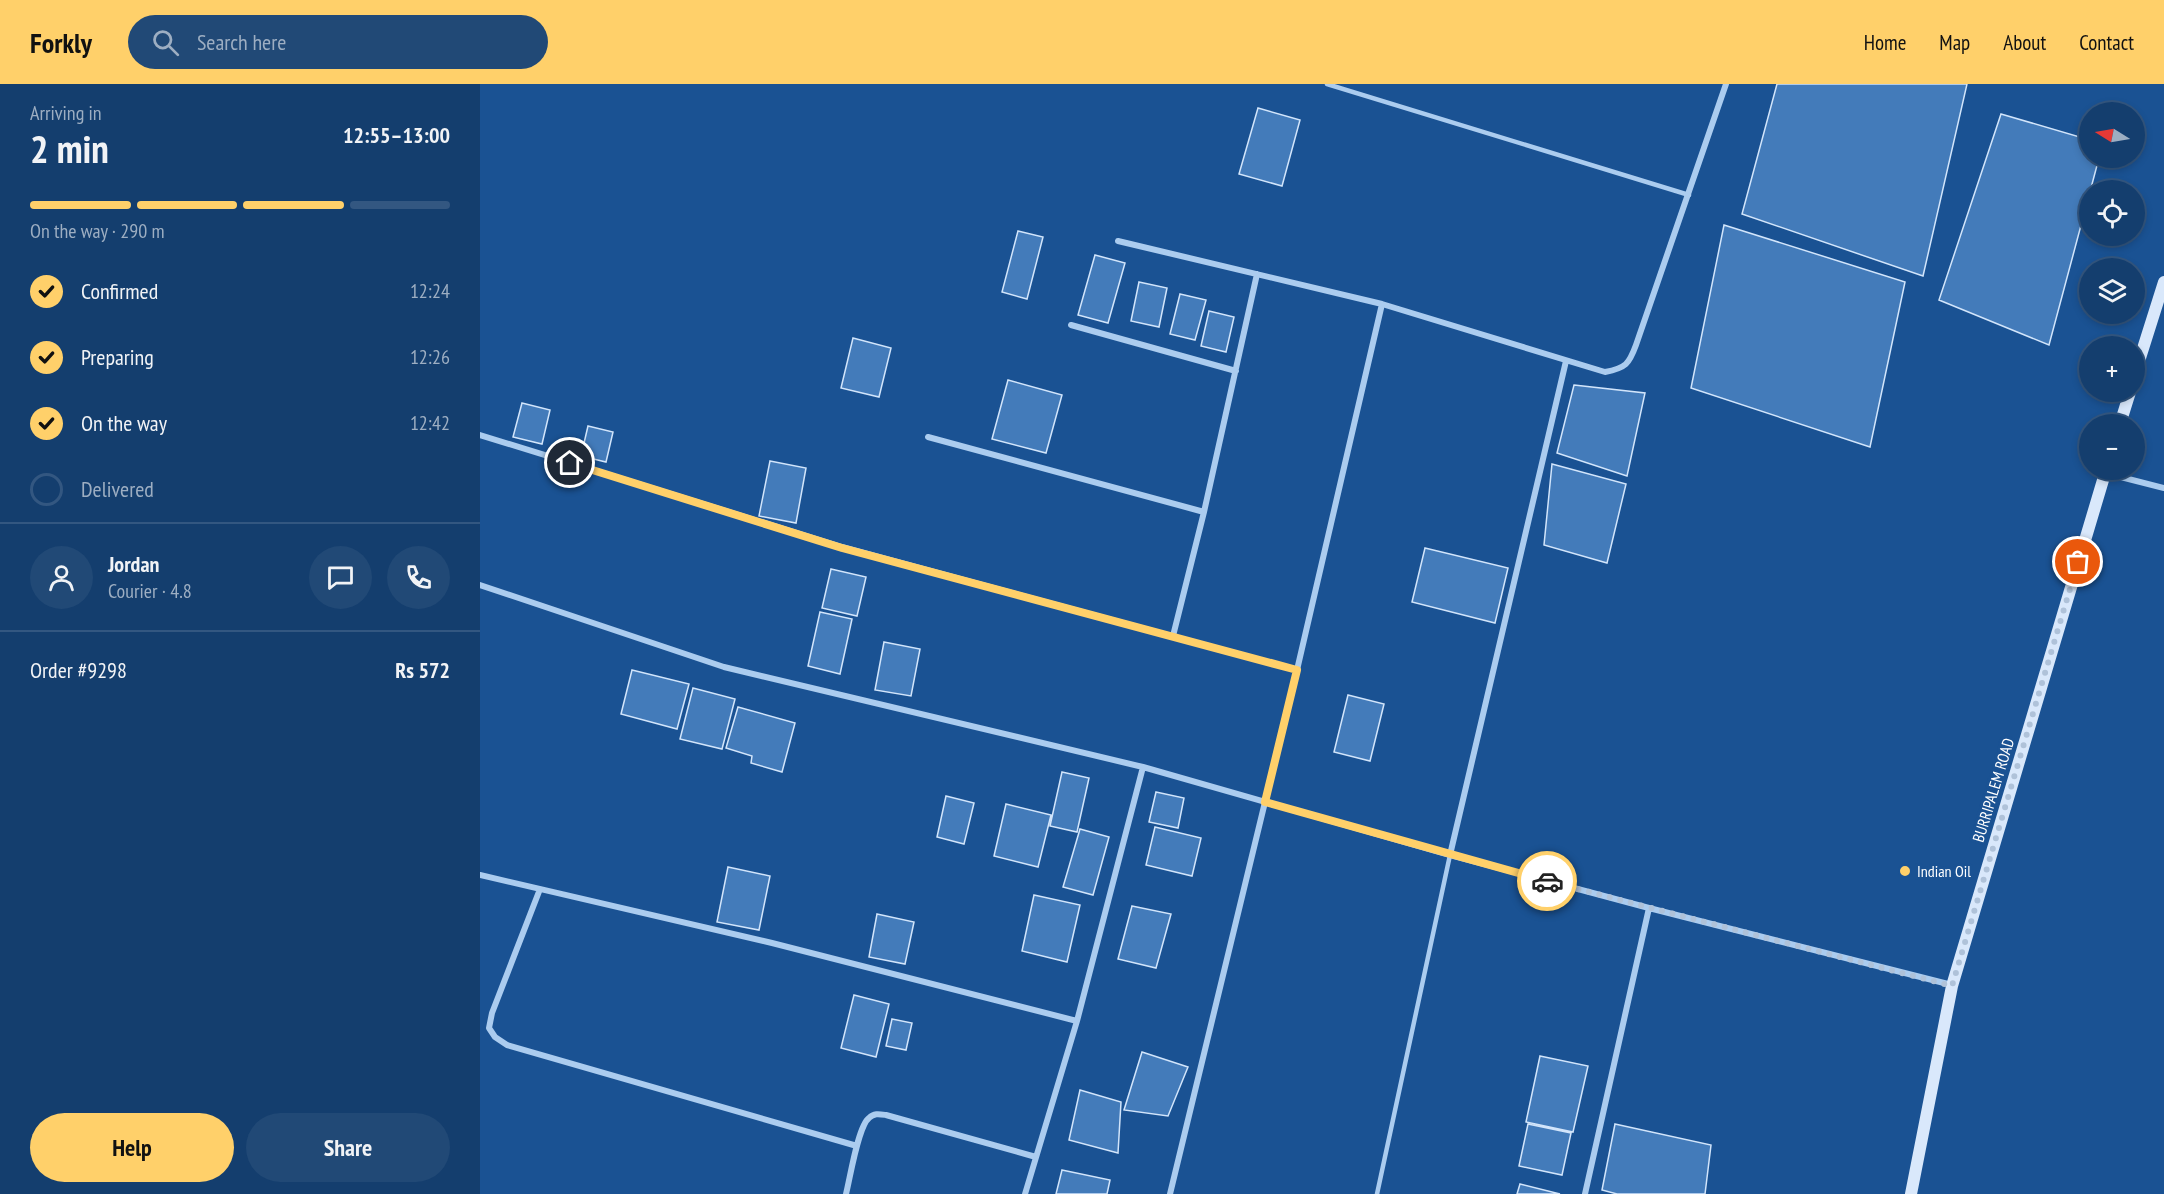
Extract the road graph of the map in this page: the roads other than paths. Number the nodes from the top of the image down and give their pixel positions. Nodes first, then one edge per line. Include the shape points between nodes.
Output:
1 (1328, 84) edge
2 (1725, 84) edge
3 (1689, 195) junction
4 (1118, 241) dead end
5 (1257, 274) junction
6 (2164, 282) edge
7 (1382, 304) junction
8 (1071, 325) dead end
9 (2145, 342) edge
10 (1566, 361) junction
11 (1236, 371) junction
12 (480, 435) edge
13 (928, 437) dead end
14 (2102, 480) edge
15 (2136, 480) edge
16 (2164, 488) edge
17 (1204, 512) junction
18 (480, 585) edge
19 (1173, 636) junction
20 (1297, 670) junction
21 (1143, 767) junction
22 (1265, 802) junction
23 (1450, 855) junction
24 (480, 875) edge
25 (540, 889) junction
26 (1649, 908) junction
27 (1952, 986) junction
28 (1077, 1021) junction
29 (857, 1146) junction
30 (1036, 1157) junction
31 (846, 1194) edge
32 (1025, 1194) edge
33 (1170, 1194) edge
34 (1377, 1194) edge
35 (1585, 1194) edge
36 (1911, 1194) edge

1 - 3 lane
2 - 3 street
3 - 10 street via 1630,361 1620,369 1605,372
4 - 5 street
5 - 7 street
5 - 11 street
6 - 9 main road
7 - 10 street
7 - 20 street
8 - 11 street
10 - 23 street
11 - 17 street
12 - 19 street via 842,548
13 - 17 street
14 - 27 main road, BURRIPALEM ROAD
15 - 16 street
17 - 19 street
18 - 21 street via 724,667
19 - 20 street
20 - 22 street
21 - 22 street
21 - 28 street
22 - 23 street
22 - 33 street
23 - 26 street
23 - 34 lane
24 - 25 street
25 - 28 street
25 - 29 street via 492,1013 489,1028 495,1037 507,1045
26 - 27 street
26 - 35 street
27 - 36 main road, BURRIPALEM ROAD
28 - 30 street
29 - 30 street via 866,1119 875,1114
29 - 31 street
30 - 32 street

